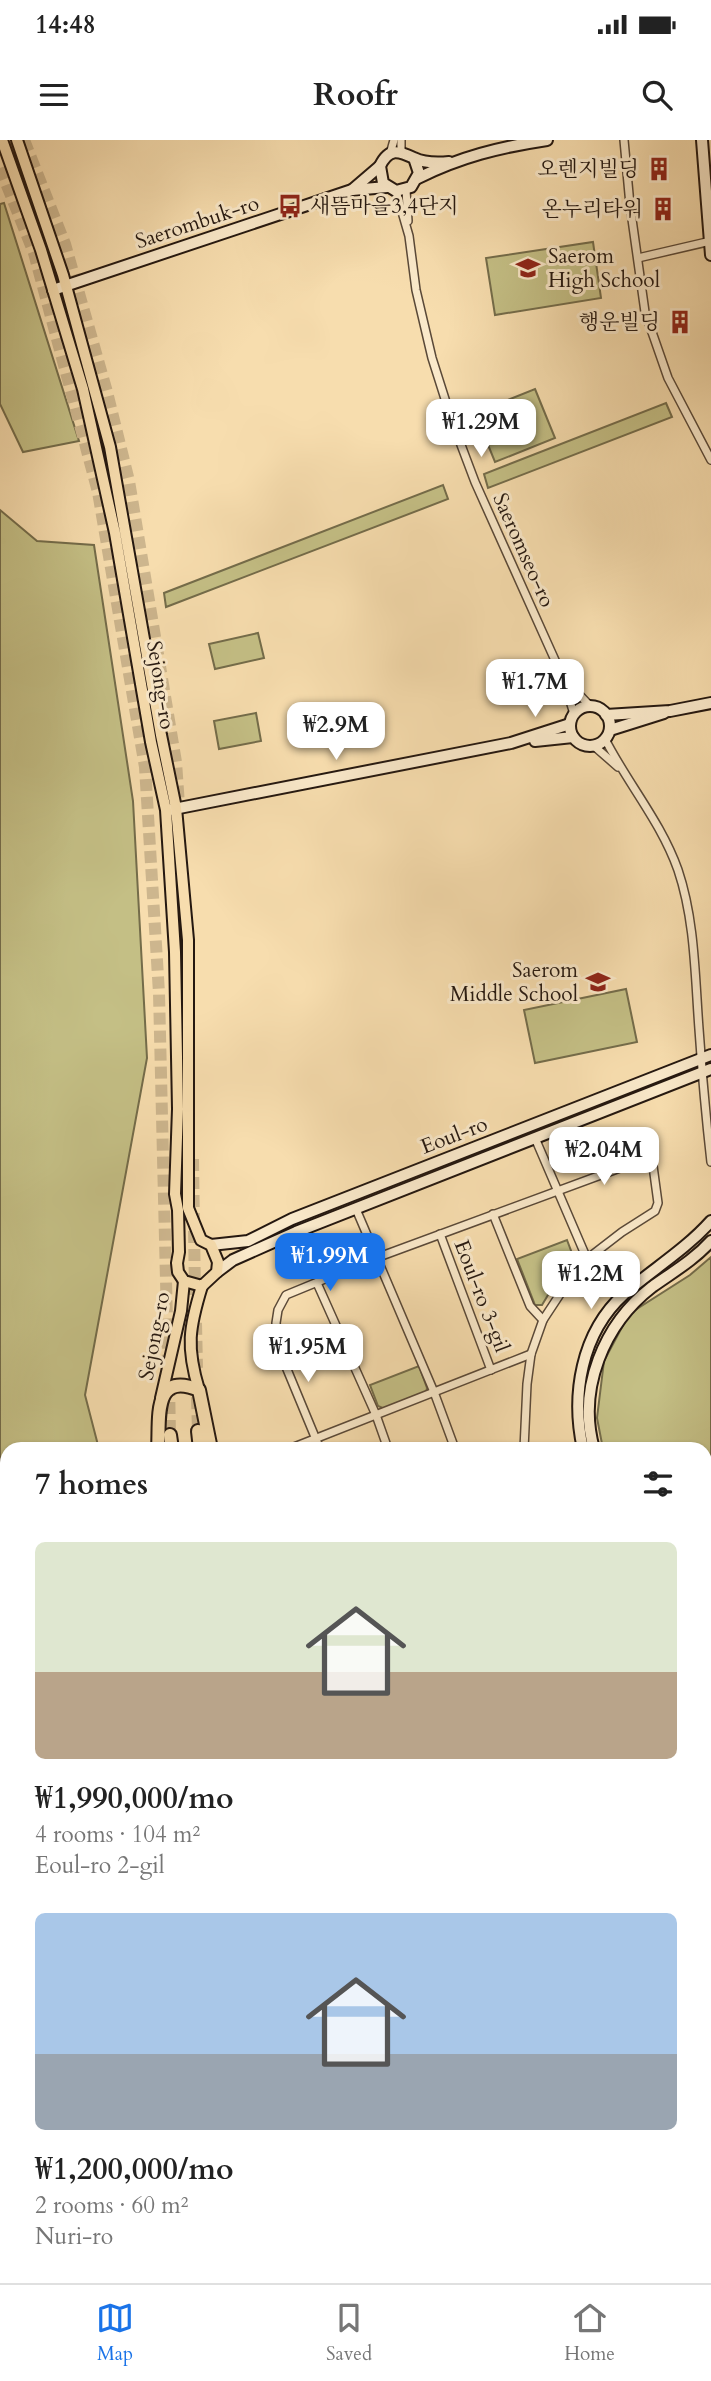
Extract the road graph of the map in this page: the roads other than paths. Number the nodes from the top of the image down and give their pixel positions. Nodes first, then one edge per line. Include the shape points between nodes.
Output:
1 (2, 140) edge
2 (17, 140) edge
3 (394, 140) edge
4 (547, 140) edge
5 (624, 140) edge
6 (702, 140) edge
7 (397, 148) edge
8 (414, 158) junction
9 (449, 162) junction
10 (380, 166) junction
11 (418, 178) junction
12 (396, 189) junction
13 (352, 190) junction
14 (710, 241) edge
15 (711, 254) edge
16 (638, 258) junction
17 (65, 286) junction
18 (53, 290) junction
19 (711, 460) edge
20 (563, 678) junction
21 (711, 703) edge
22 (590, 706) junction
23 (670, 711) junction
24 (607, 715) junction
25 (572, 719) junction
26 (607, 735) junction
27 (573, 737) junction
28 (511, 743) junction
29 (594, 746) junction
30 (621, 770) junction
31 (171, 809) junction
32 (706, 1057) edge
33 (706, 1071) edge
34 (535, 1138) junction
35 (711, 1162) edge
36 (556, 1191) junction
37 (356, 1209) junction
38 (493, 1214) junction
39 (711, 1221) edge
40 (440, 1234) junction
41 (711, 1241) edge
42 (206, 1242) junction
43 (179, 1252) junction
44 (376, 1258) junction
45 (587, 1259) junction
46 (217, 1272) junction
47 (184, 1281) junction
48 (317, 1283) junction
49 (202, 1286) junction
50 (621, 1297) junction
51 (542, 1320) junction
52 (531, 1354) junction
53 (491, 1370) junction
54 (199, 1390) junction
55 (434, 1392) junction
56 (161, 1398) junction
57 (376, 1415) junction
58 (198, 1432) tunnel mouth
59 (170, 1435) tunnel mouth
60 (316, 1439) junction
61 (158, 1442) edge
62 (171, 1442) edge
63 (199, 1442) edge
64 (210, 1442) edge
65 (308, 1442) edge
66 (317, 1442) edge
67 (386, 1442) edge
68 (452, 1442) edge
69 (524, 1442) edge
70 (582, 1442) edge
71 (593, 1442) edge

1 - 18 main road, Sejong-ro
2 - 17 main road, Sejong-ro
3 - 7 street
4 - 9 street
5 - 16 street
6 - 14 street
7 - 8 street
7 - 10 street
8 - 9 street
8 - 11 street
9 - 11 street
10 - 12 street via 380,177
10 - 13 street, Saerombuk-ro
11 - 12 street
12 - 13 street, Saerombuk-ro
12 - 20 street, Saeromseo-ro via 432,358 453,421 475,482
13 - 17 street, Saerombuk-ro
14 - 15 street
14 - 16 street
16 - 19 street via 645,312 659,356
17 - 18 street, Saerombuk-ro
17 - 31 main road, Sejong-ro via 110,447
18 - 31 main road, Sejong-ro via 83,390 115,533 151,742
20 - 22 street
20 - 25 street
21 - 23 street
22 - 24 street
22 - 25 street
23 - 24 street
23 - 26 street
24 - 26 street
25 - 27 street
25 - 28 street
26 - 29 street
26 - 30 street
27 - 28 street
27 - 29 street via 582,745
28 - 31 street
29 - 30 street
30 - 32 street via 666,841 678,871
31 - 42 main road, Sejong-ro via 188,940 187,1194 191,1220
31 - 43 main road, Sejong-ro
32 - 33 street
32 - 42 street, Eoul-ro via 292,1219 248,1241
33 - 34 street, Eoul-ro
33 - 35 street
34 - 36 street
34 - 37 street, Eoul-ro
36 - 38 street, Eoul-ro 3-gil
36 - 45 street
36 - 45 street, Eoul-ro 3-gil via 642,1158 652,1163 655,1211
37 - 44 street
37 - 46 street, Eoul-ro via 233,1260
38 - 40 street, Eoul-ro 3-gil
38 - 51 street, Eoul-ro 3-gil via 530,1306
39 - 50 street via 677,1255
40 - 44 street, Eoul-ro 3-gil
40 - 53 street, Eoul-ro 3-gil
41 - 71 street via 628,1309 606,1340 594,1371 589,1415
42 - 43 main road via 186,1245
42 - 46 main road, Sejong-ro via 218,1262
43 - 47 main road, Sejong-ro via 178,1272
44 - 48 street, Eoul-ro 3-gil
44 - 55 street
45 - 50 street
45 - 51 street, Eoul-ro 3-gil
46 - 49 main road, Sejong-ro
47 - 49 main road, Sejong-ro
47 - 56 main road, Sejong-ro
48 - 57 street
48 - 60 street, Eoul-ro 3-gil via 286,1295 276,1323 279,1350
49 - 54 main road, Sejong-ro via 190,1332
50 - 70 street via 584,1356 578,1402
51 - 52 street, Eoul-ro 3-gil
52 - 53 street, Eoul-ro 3-gil
52 - 69 street, Eoul-ro 3-gil
53 - 55 street, Eoul-ro 3-gil
54 - 56 highway via 180,1385
54 - 64 highway
55 - 57 street, Eoul-ro 3-gil
55 - 68 street
56 - 61 highway
57 - 60 street, Eoul-ro 3-gil
57 - 67 street
58 - 63 highway
59 - 62 highway
60 - 65 street, Eoul-ro 3-gil
60 - 66 street, Eoul-ro 3-gil

